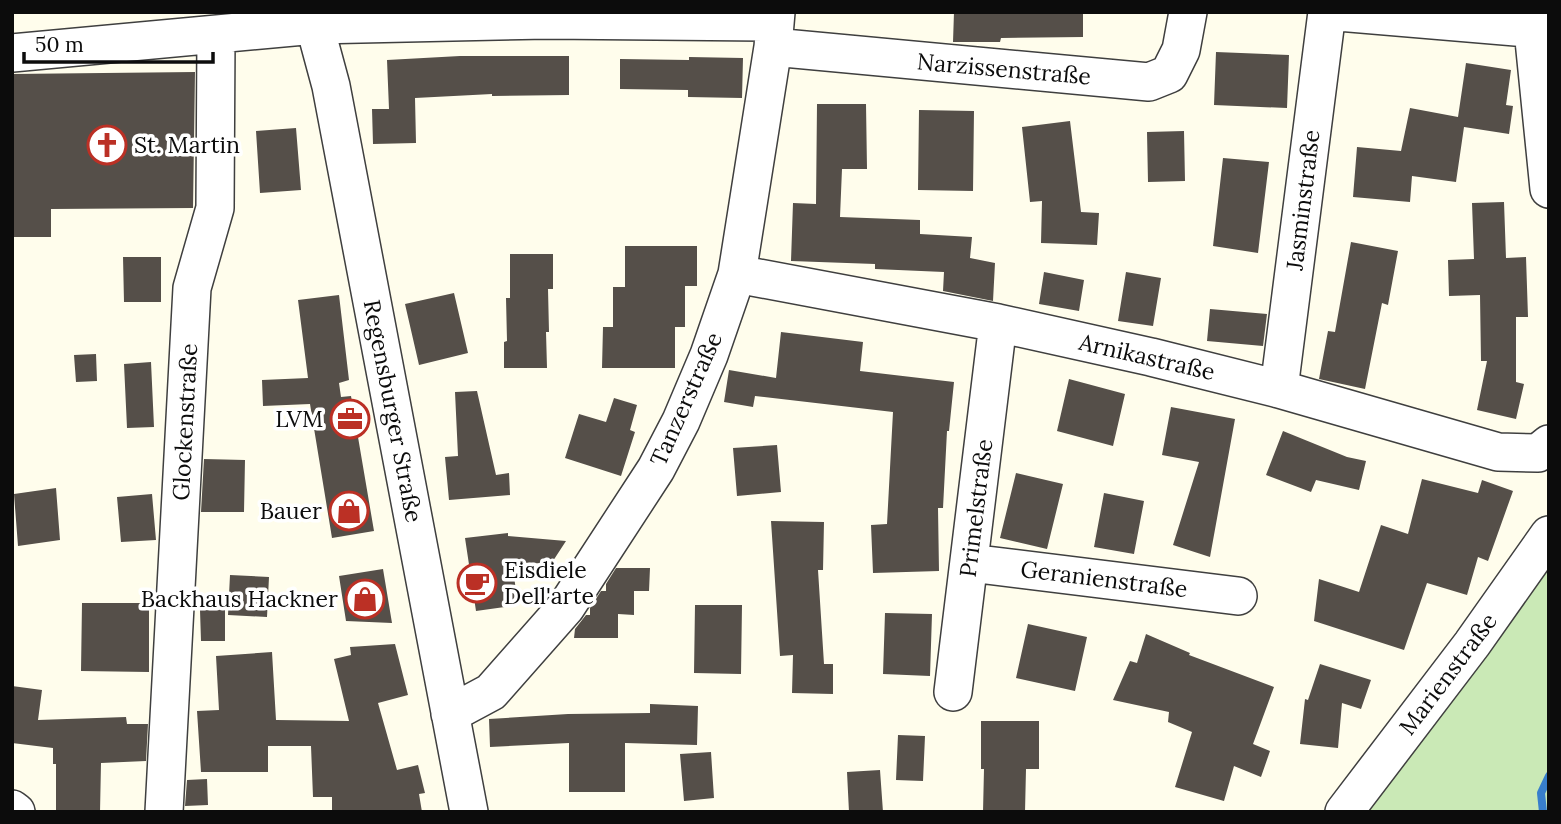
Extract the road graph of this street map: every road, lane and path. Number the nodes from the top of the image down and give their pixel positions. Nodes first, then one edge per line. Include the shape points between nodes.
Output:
1 (1188, 12) edge
2 (1327, 12) edge
3 (1338, 12) edge
4 (313, 19) edge
5 (775, 27) edge
6 (1541, 30) edge
7 (216, 35) junction
8 (12, 53) edge
9 (1549, 189) edge
10 (737, 274) junction
11 (998, 323) junction
12 (1279, 389) junction
13 (1549, 444) edge
14 (1549, 535) edge
15 (970, 563) junction
16 (1238, 596) dead end
17 (953, 692) dead end
18 (450, 714) junction
19 (164, 812) edge
20 (469, 812) edge
21 (1343, 812) edge

1 - 5 street, Narzissenstraße via 1181,50 1168,74 1149,82
2 - 12 street, Jasminstraße
3 - 6 street
4 - 5 street, Narzissenstraße
4 - 7 street, Narzissenstraße
4 - 18 street, Regensburger Straße via 331,86
5 - 10 street, Tanzerstraße
6 - 9 street
7 - 8 street, Narzissenstraße
7 - 19 street, Glockenstraße via 215,208 192,288
10 - 11 street, Arnikastraße
10 - 18 street, Tanzerstraße via 681,421 656,469 566,607 491,692
11 - 12 street, Arnikastraße
11 - 15 street, Primelstraße
12 - 13 street, Arnikastraße via 1498,452 1538,453
14 - 21 street, Marienstraße
15 - 16 street, Geranienstraße
15 - 17 street, Primelstraße
18 - 20 street, Regensburger Straße

